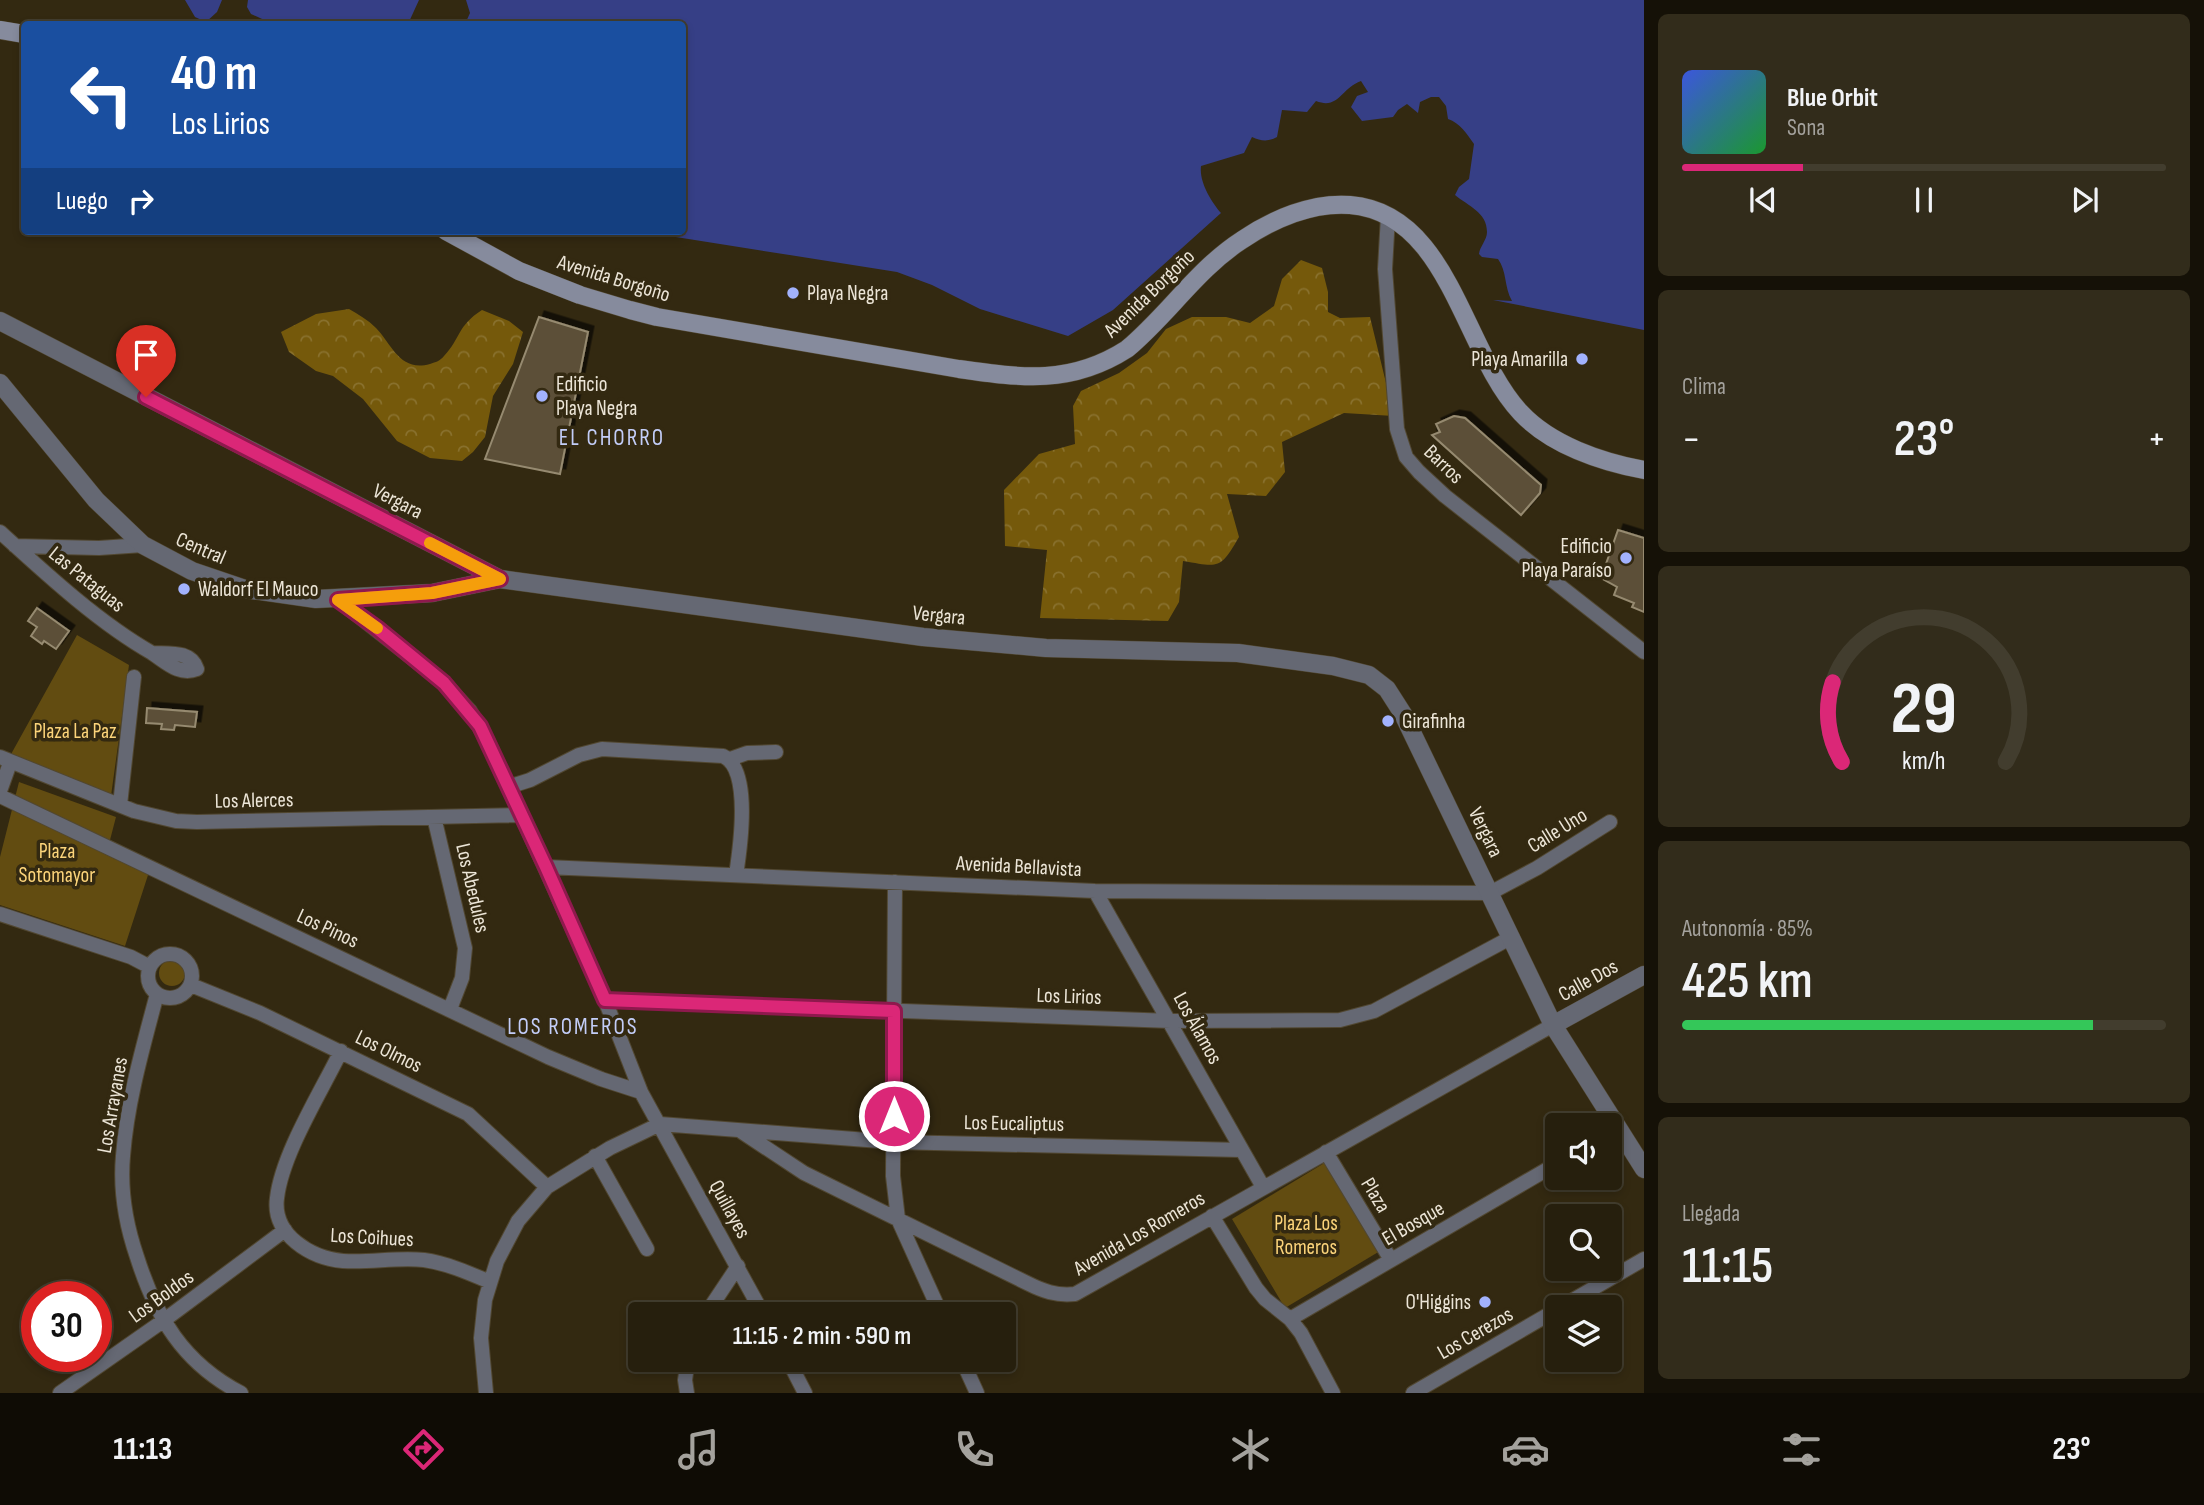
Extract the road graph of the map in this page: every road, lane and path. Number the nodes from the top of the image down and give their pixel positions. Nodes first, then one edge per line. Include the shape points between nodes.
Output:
1 (0, 30) edge
2 (21, 34) edge
3 (1388, 216) junction
4 (453, 235) edge
5 (0, 321) edge
6 (0, 383) edge
7 (1644, 470) edge
8 (0, 532) edge
9 (143, 545) junction
10 (15, 546) junction
11 (500, 579) junction
12 (338, 600) junction
13 (1644, 652) edge
14 (152, 653) dead end
15 (134, 677) dead end
16 (776, 752) dead end
17 (730, 759) junction
18 (5, 760) edge
19 (508, 787) junction
20 (0, 791) edge
21 (0, 796) edge
22 (120, 805) junction
23 (522, 816) junction
24 (434, 817) junction
25 (1610, 822) dead end
26 (546, 867) junction
27 (736, 875) junction
28 (895, 882) junction
29 (1095, 891) junction
30 (1490, 893) junction
31 (0, 914) edge
32 (1512, 937) junction
33 (150, 967) junction
34 (1644, 975) edge
35 (191, 985) junction
36 (157, 994) junction
37 (605, 1000) junction
38 (450, 1009) junction
39 (894, 1011) junction
40 (1171, 1021) junction
41 (1553, 1025) junction
42 (341, 1051) junction
43 (641, 1092) junction
44 (1604, 1113) edge
45 (660, 1124) junction
46 (739, 1130) junction
47 (1622, 1140) edge
48 (893, 1142) junction
49 (1241, 1150) junction
50 (1326, 1152) junction
51 (595, 1156) junction
52 (1644, 1169) edge
53 (1545, 1171) edge
54 (547, 1187) junction
55 (1263, 1187) junction
56 (1212, 1216) junction
57 (898, 1219) junction
58 (285, 1230) junction
59 (648, 1250) dead end
60 (1644, 1259) edge
61 (1391, 1260) junction
62 (738, 1266) junction
63 (490, 1282) junction
64 (1582, 1295) edge
65 (714, 1302) edge
66 (758, 1302) edge
67 (936, 1302) edge
68 (1545, 1316) edge
69 (1290, 1319) junction
70 (163, 1321) junction
71 (686, 1372) edge
72 (794, 1372) edge
73 (967, 1372) edge
74 (60, 1393) edge
75 (241, 1393) edge
76 (486, 1393) edge
77 (687, 1393) edge
78 (805, 1393) edge
79 (977, 1393) edge
80 (1333, 1393) edge
81 (1413, 1393) edge

1 - 2 main road
3 - 4 main road, Avenida Borgoño via 1340,204 1288,215 1221,255 1113,359 1081,372 1040,377 959,369 657,317 558,287
3 - 7 main road, Avenida Borgoño via 1430,254 1493,374 1522,415 1553,438
3 - 13 street, Barros via 1385,269 1397,429 1406,457 1445,496
5 - 11 street, Vergara
6 - 9 street, Central via 96,500
8 - 10 street, Las Pataguas
9 - 10 street
9 - 12 street, Central via 192,571 245,589
10 - 14 street, Las Pataguas via 131,642
11 - 12 street, Central via 432,593
11 - 30 street, Vergara via 923,637 1046,648 1238,653 1361,673 1382,683 1403,714
12 - 19 street, Quillayes via 458,698 488,741
15 - 22 street
16 - 17 street
17 - 19 street via 602,749
17 - 27 street via 740,785 741,848
18 - 20 street
18 - 22 street, Los Alerces
19 - 23 street, Quillayes
21 - 38 street, Los Pinos
22 - 24 street, Los Alerces via 155,817 197,822
23 - 24 street, Los Alerces
23 - 26 street, Quillayes
24 - 38 street, Los Abedules via 465,948 462,978
25 - 30 street, Calle Uno
26 - 27 street, Avenida Bellavista
26 - 37 street, Quillayes
27 - 28 street, Avenida Bellavista
28 - 29 street, Avenida Bellavista
28 - 39 street
29 - 30 street, Avenida Bellavista
29 - 40 street, Los Álamos
30 - 32 street, Vergara
31 - 33 street
32 - 40 street, Los Lirios via 1352,1018
32 - 41 street, Vergara
33 - 35 street via 166,954 180,956 190,965
33 - 36 street via 149,982
34 - 41 street, Calle Dos
35 - 36 street via 176,998
35 - 42 street, Los Olmos
36 - 70 street, Los Arrayanes via 122,1157 130,1238
37 - 39 street, Los Lirios
37 - 43 street, Quillayes
38 - 43 street, Los Pinos via 548,1057
39 - 40 street, Los Lirios
39 - 48 street
40 - 49 street, Los Álamos
41 - 44 street, Vergara
41 - 50 street, Avenida Los Romeros
42 - 54 street, Los Olmos via 468,1114
42 - 58 street via 282,1173 276,1200
43 - 45 street, Quillayes
45 - 46 street, Los Eucaliptus
45 - 51 street
45 - 62 street, Quillayes
46 - 48 street, Los Eucaliptus
46 - 57 street, Avenida Los Romeros via 804,1172
47 - 52 street, Vergara
48 - 49 street, Los Eucaliptus
48 - 57 street
49 - 55 street, Los Álamos
50 - 55 street, Avenida Los Romeros
50 - 61 street, Plaza
51 - 54 street
51 - 59 street
53 - 61 street, El Bosque
54 - 63 street via 518,1221
55 - 56 street, Avenida Los Romeros
56 - 57 street, Avenida Los Romeros via 1089,1288 1062,1296
56 - 69 street via 1256,1288
57 - 67 street
58 - 63 street, Los Coihues via 309,1251 329,1258 423,1260
58 - 70 street, Los Boldos
60 - 64 street, Los Cerezos
61 - 69 street, El Bosque
62 - 65 street
62 - 66 street, Quillayes
63 - 76 street via 481,1338
68 - 81 street, Los Cerezos
69 - 80 street via 1315,1355
70 - 74 street, Los Boldos
70 - 75 street, Los Arrayanes via 201,1366
71 - 77 street
72 - 78 street
73 - 79 street

